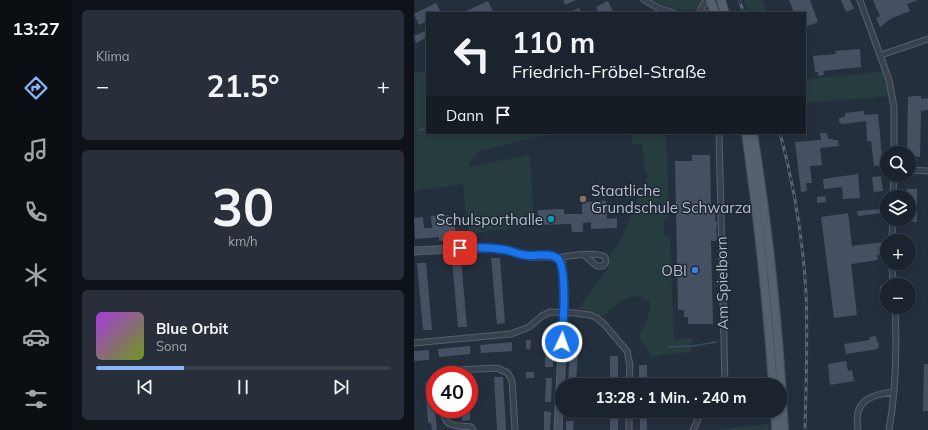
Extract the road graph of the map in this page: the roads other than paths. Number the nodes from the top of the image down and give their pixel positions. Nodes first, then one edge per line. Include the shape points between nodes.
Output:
1 (644, 0) edge
2 (706, 0) edge
3 (710, 0) edge
4 (860, 0) edge
5 (721, 2) edge
6 (662, 11) edge
7 (700, 12) edge
8 (714, 12) edge
9 (715, 12) edge
10 (725, 12) edge
11 (928, 39) edge
12 (881, 55) junction
13 (719, 134) edge
14 (746, 134) edge
15 (753, 134) edge
16 (894, 146) edge
17 (916, 170) edge
18 (928, 171) edge
19 (414, 252) edge
20 (584, 255) dead end
21 (557, 258) junction
22 (564, 312) junction
23 (895, 314) edge
24 (414, 343) edge
25 (478, 369) edge
26 (629, 378) edge
27 (725, 378) edge
28 (773, 378) edge
29 (893, 392) junction
30 (445, 418) edge
31 (629, 418) edge
32 (699, 418) edge
33 (775, 418) edge
34 (473, 430) edge
35 (515, 430) edge
36 (558, 430) edge
37 (629, 430) edge
38 (693, 430) edge
39 (776, 430) edge
40 (784, 430) edge
41 (858, 430) edge
42 (889, 430) edge

1 - 6 street
2 - 7 street
3 - 8 main road
4 - 12 street
5 - 9 main road
5 - 10 main road
11 - 12 street
12 - 16 street via 894,107
13 - 27 street, Am Spielborn
14 - 28 main road via 768,304
15 - 40 main road via 775,303
17 - 18 street
19 - 21 street via 482,247 522,255
20 - 21 street
21 - 22 street via 562,266
22 - 24 street via 546,313 529,327 511,334
22 - 26 street via 590,315 604,324 627,351
22 - 36 street
23 - 29 street
25 - 35 street via 497,368 508,373 512,381
29 - 41 street via 876,394 867,399 857,415
29 - 42 street
30 - 34 street via 457,427 472,427
31 - 37 street
32 - 38 street
33 - 39 main road

